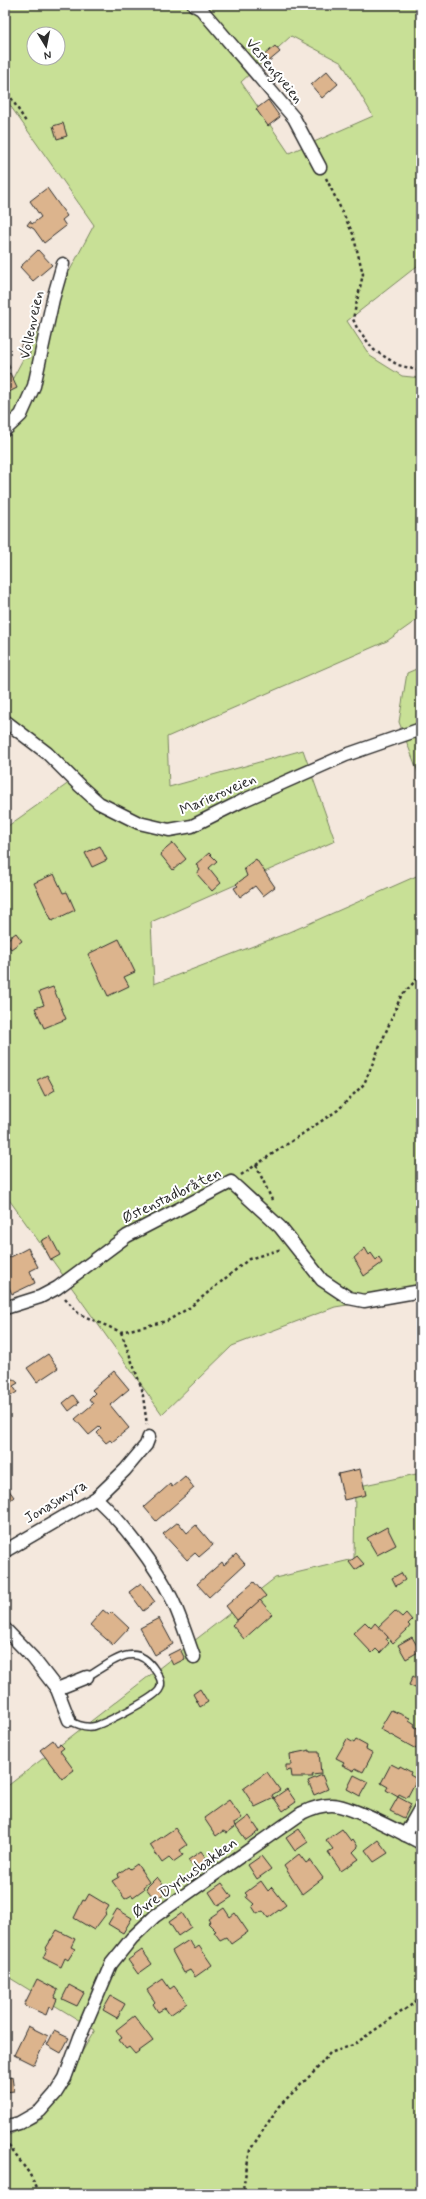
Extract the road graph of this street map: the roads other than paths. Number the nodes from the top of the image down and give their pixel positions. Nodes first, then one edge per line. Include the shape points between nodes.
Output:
1 (194, 5) edge
2 (320, 167) road end
3 (63, 264) dead end
4 (5, 430) edge
5 (5, 721) edge
6 (421, 729) edge
7 (421, 1291) edge
8 (5, 1308) edge
9 (149, 1437) road end
10 (96, 1498) junction
11 (5, 1551) edge
12 (5, 1629) edge
13 (194, 1657) dead end
14 (87, 1677) joint
15 (57, 1689) junction
16 (69, 1720) joint
17 (421, 1807) edge
18 (405, 1835) junction
19 (421, 1843) edge
20 (5, 2127) edge

1 - 2 street, Vestengveien via 294,118
3 - 4 street, Vollenveien via 34,386 21,415
5 - 6 street, Marieroveien via 47,753 99,803 139,823 169,830 192,826 346,755
7 - 8 street, Østenstadbråten via 364,1301 349,1298 322,1280 280,1227 231,1182 127,1236 57,1288
9 - 10 street, Jonasmyra via 146,1445 125,1470
10 - 11 street, Jonasmyra
10 - 13 street via 138,1546 158,1575 171,1598
12 - 15 street via 33,1658
14 - 15 street
14 - 16 lane via 127,1654 140,1656 151,1664 161,1679 160,1688 153,1697 94,1726 79,1726
15 - 16 street
17 - 18 street
18 - 19 street, Øvre Dyrhusbakken
18 - 20 street, Øvre Dyrhusbakken via 334,1805 318,1806 302,1813 155,1916 132,1938 111,1964 65,2078 55,2094 40,2112

